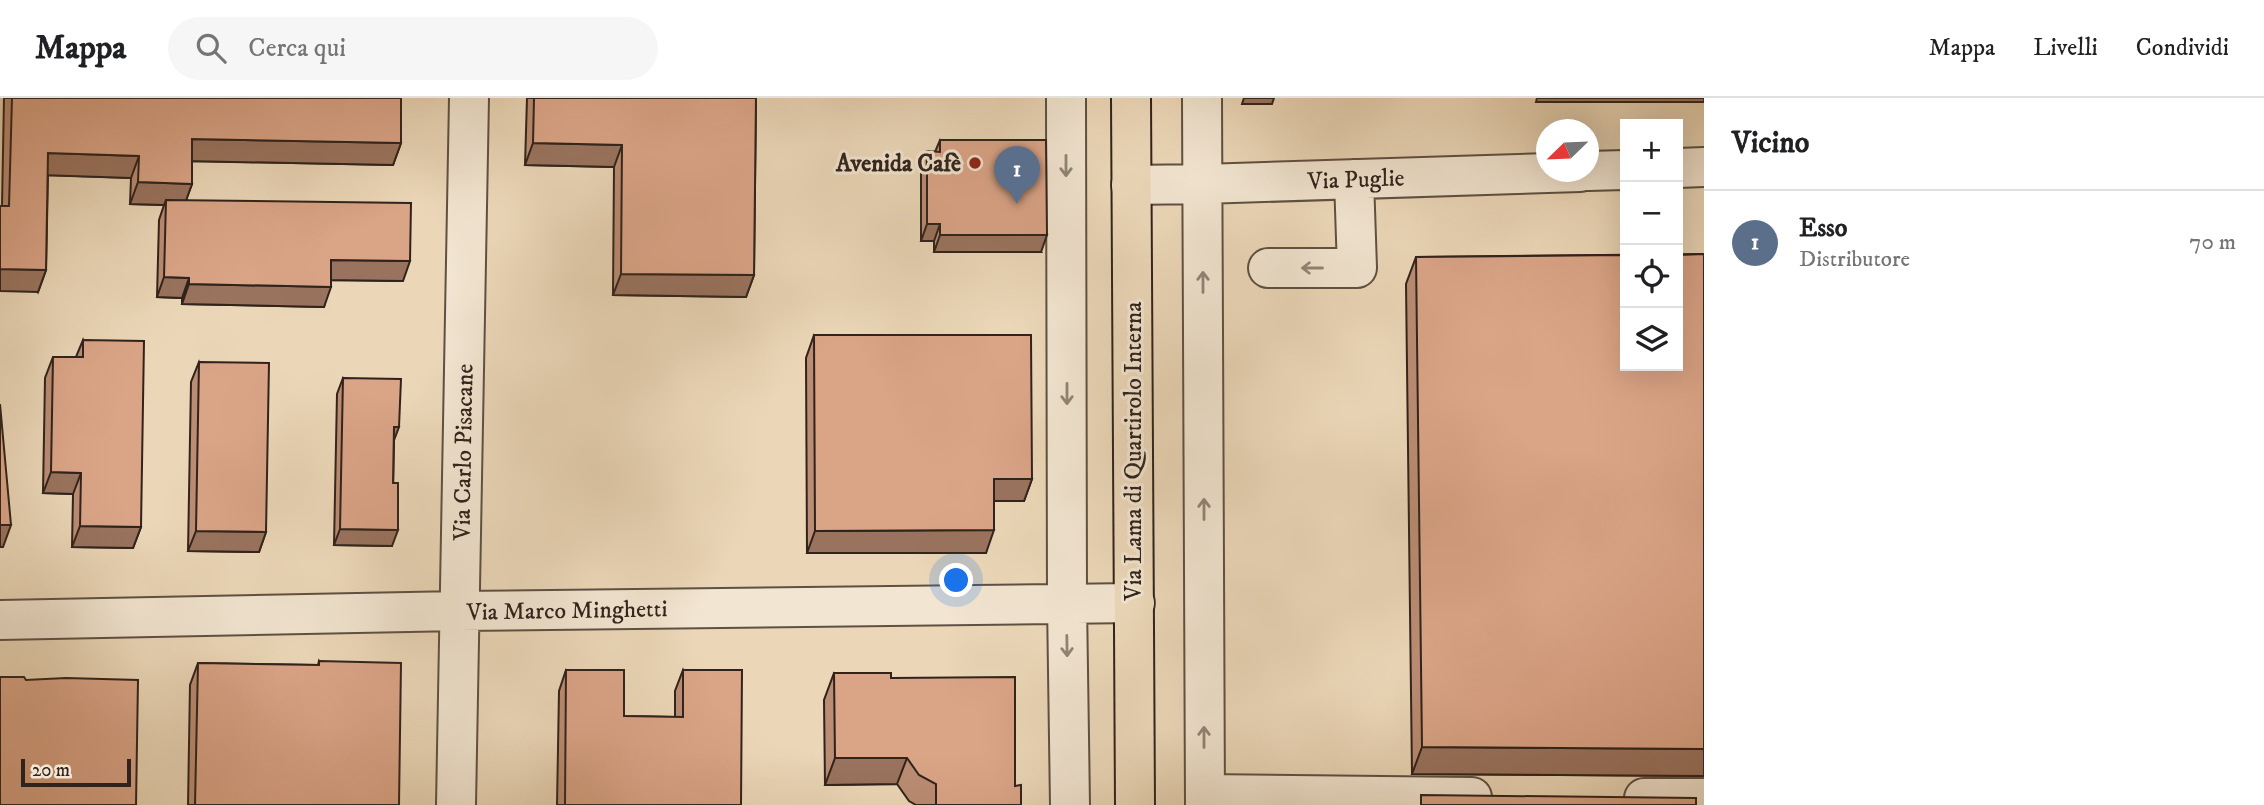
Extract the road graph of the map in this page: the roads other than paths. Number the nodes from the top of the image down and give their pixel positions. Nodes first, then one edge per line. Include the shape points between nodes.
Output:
1 (469, 98) edge
2 (1066, 98) edge
3 (1131, 98) edge
4 (1202, 98) edge
5 (1704, 167) edge
6 (1683, 168) edge
7 (1620, 170) edge
8 (1599, 171) edge
9 (1536, 173) edge
10 (1354, 179) junction
11 (1203, 184) junction
12 (1132, 185) junction
13 (1268, 268) dead end
14 (1067, 603) junction
15 (1135, 603) junction
16 (460, 611) junction
17 (0, 620) edge
18 (1511, 797) edge
19 (1607, 797) edge
20 (1704, 798) edge
21 (1205, 799) edge
22 (456, 805) edge
23 (1070, 805) edge
24 (1135, 805) edge

1 - 16 street, Via Carlo Pisacane
2 -> 14 street
3 - 12 main road, Via Lama di Quartirolo Interna
4 - 11 street
5 - 6 street
7 - 8 street
9 - 10 street, Via Puglie
10 - 11 street, Via Puglie
10 -> 13 street via 1357,268
11 - 12 street, Via Puglie
21 -> 11 street
12 - 15 main road, Via Lama di Quartirolo Interna
14 - 15 street, Via Marco Minghetti
14 - 16 street, Via Marco Minghetti
14 -> 23 street
15 - 24 main road, Via Lama di Quartirolo Interna
16 - 17 street, Via Marco Minghetti
16 - 22 street, Via Carlo Pisacane
18 - 21 street
19 - 20 street

